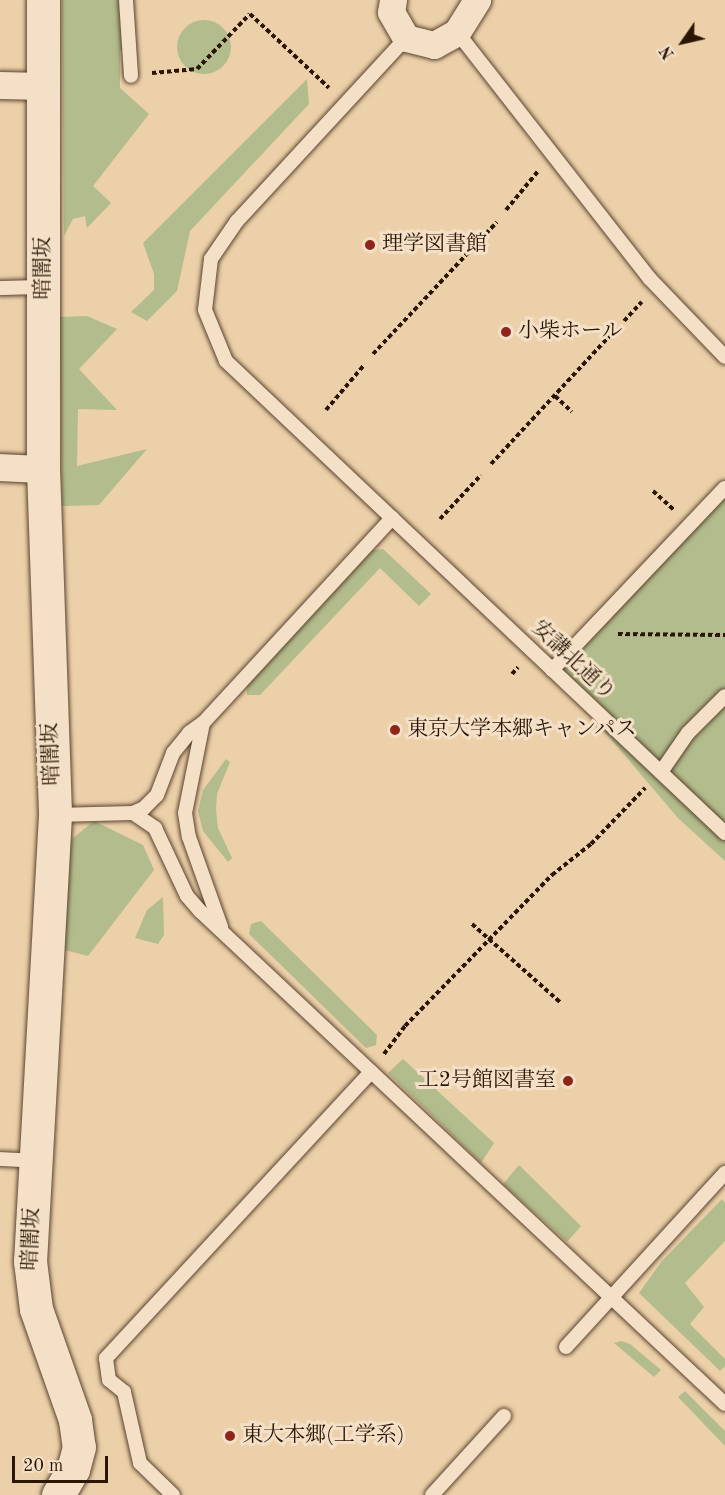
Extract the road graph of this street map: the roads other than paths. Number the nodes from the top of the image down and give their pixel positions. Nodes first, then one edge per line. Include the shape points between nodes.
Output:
1 (43, 0) edge
2 (126, 0) edge
3 (393, 0) edge
4 (477, 0) edge
5 (458, 32) junction
6 (406, 38) junction
7 (131, 76) road end
8 (0, 84) edge
9 (43, 86) junction
10 (45, 287) junction
11 (0, 288) edge
12 (725, 357) edge
13 (0, 467) edge
14 (43, 469) junction
15 (725, 488) edge
16 (392, 518) junction
17 (552, 670) junction
18 (725, 696) edge
19 (203, 723) junction
20 (661, 772) junction
21 (133, 813) junction
22 (55, 815) junction
23 (725, 833) edge
24 (221, 927) junction
25 (371, 1072) junction
26 (0, 1160) edge
27 (36, 1161) junction
28 (725, 1173) edge
29 (610, 1297) junction
30 (566, 1347) dead end
31 (725, 1404) edge
32 (504, 1416) dead end
33 (58, 1495) edge
34 (173, 1495) edge
35 (432, 1495) edge

1 - 9 street, 暗闇坂
2 - 7 lane
3 - 6 street via 391,12
4 - 5 street
5 - 6 street via 434,45
5 - 12 lane via 650,279
6 - 16 lane, 安講北通り via 237,221 211,259 205,310 226,362
8 - 9 street
9 - 10 street, 暗闇坂
10 - 11 lane
10 - 14 street, 暗闇坂
13 - 14 street
14 - 22 street, 暗闇坂
15 - 17 lane
16 - 17 lane, 安講北通り
16 - 19 lane
17 - 20 lane, 安講北通り
18 - 20 lane via 688,733
19 - 21 lane via 173,753 157,795
19 - 24 lane via 185,813 189,837
20 - 23 lane, 安講北通り
21 - 22 lane
21 - 24 lane via 155,828 187,896
22 - 27 street, 暗闇坂
24 - 25 lane
25 - 29 lane
25 - 34 lane via 106,1358 109,1380 124,1392 140,1463
26 - 27 lane
27 - 33 street, 暗闇坂 via 31,1284 75,1420 79,1447 74,1469
28 - 29 lane
29 - 30 lane
29 - 31 lane
32 - 35 lane

